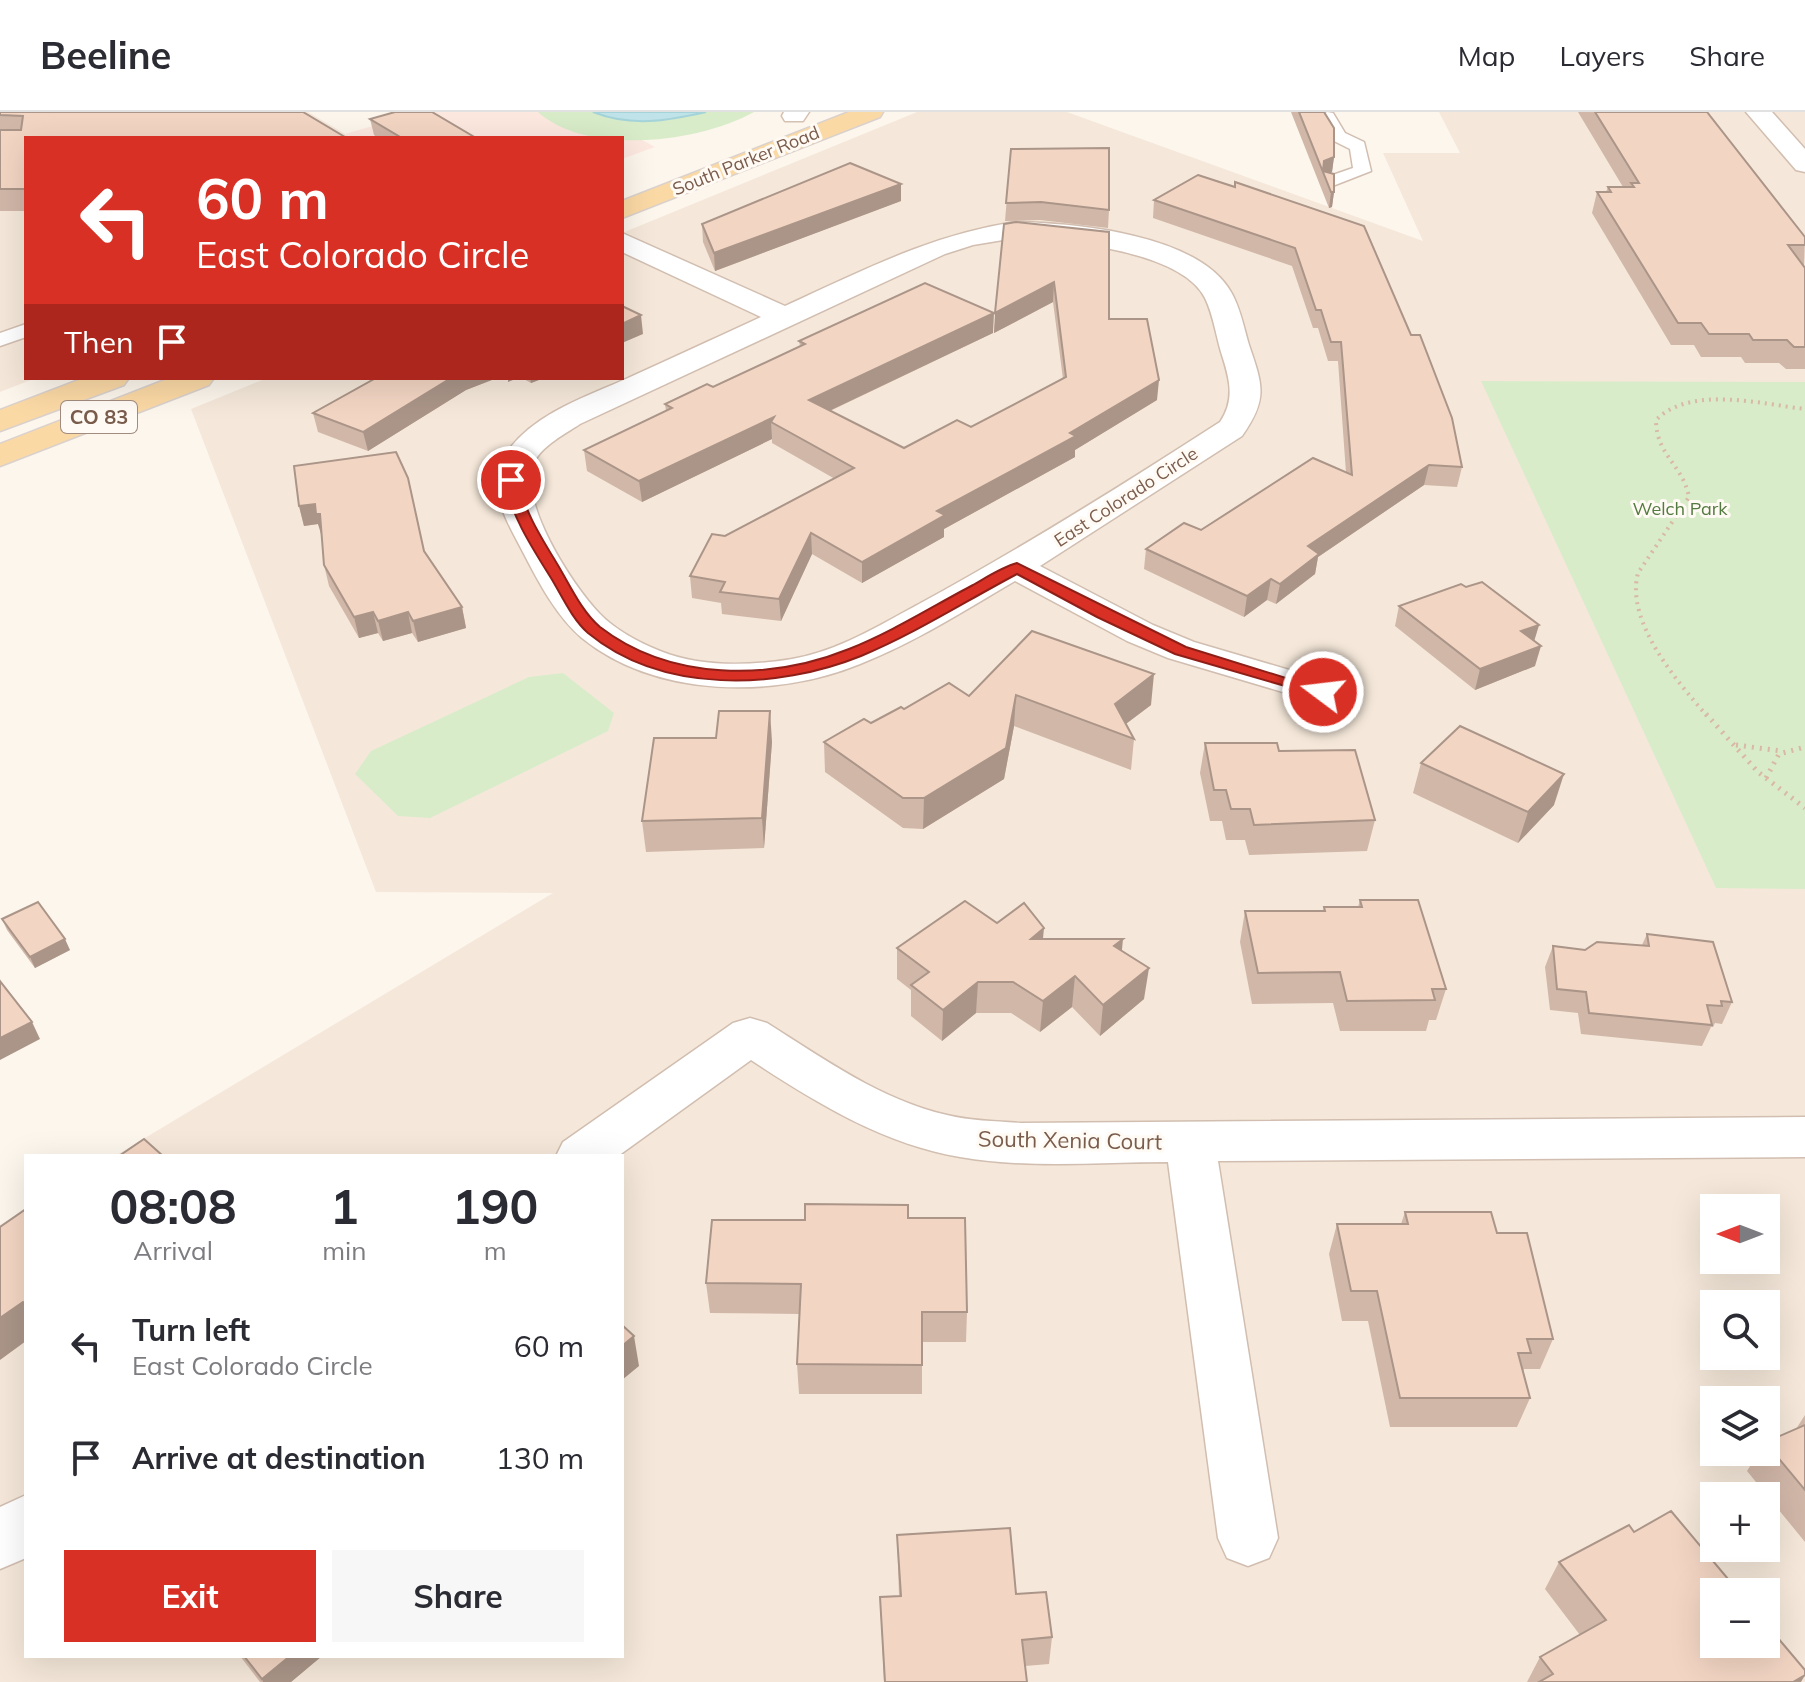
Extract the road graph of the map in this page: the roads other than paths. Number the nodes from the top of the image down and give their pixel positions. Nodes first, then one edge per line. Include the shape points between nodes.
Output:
1 (871, 112) edge
2 (1758, 112) edge
3 (799, 113) edge
4 (1321, 114) edge
5 (1805, 164) edge
6 (624, 181) edge
7 (1330, 182) edge
8 (624, 209) edge
9 (624, 242) edge
10 (624, 267) edge
11 (786, 318) junction
12 (24, 331) edge
13 (756, 331) junction
14 (0, 340) edge
15 (108, 380) edge
16 (193, 380) edge
17 (0, 421) edge
18 (0, 456) edge
19 (1017, 568) junction
20 (1323, 692) dead end
21 (1805, 1137) edge
22 (1190, 1141) junction
23 (584, 1154) edge
24 (24, 1524) edge
25 (1248, 1538) dead end
26 (0, 1541) edge

1 - 8 main road, South Parker Road
2 - 5 street
3 - 6 main road, South Parker Road
4 - 7 lane via 1338,136 1358,146 1362,171
9 - 11 street
10 - 13 street
11 - 13 street, East Colorado Circle
11 - 19 street, East Colorado Circle via 953,241 1015,230 1110,240 1181,263 1209,282 1218,294 1247,385 1243,412 1231,429
12 - 14 lane
13 - 19 street, East Colorado Circle via 569,417 533,440 518,459 511,480 518,510 594,629 641,659 682,670 774,674 857,652
15 - 17 main road, CO 83
16 - 18 main road, CO 83
19 - 20 street via 1181,650
21 - 22 street, South Xenia Court
22 - 23 street, South Xenia Court via 1021,1143 947,1135 855,1102 750,1036
22 - 25 street, South Xenia Court
24 - 26 street

